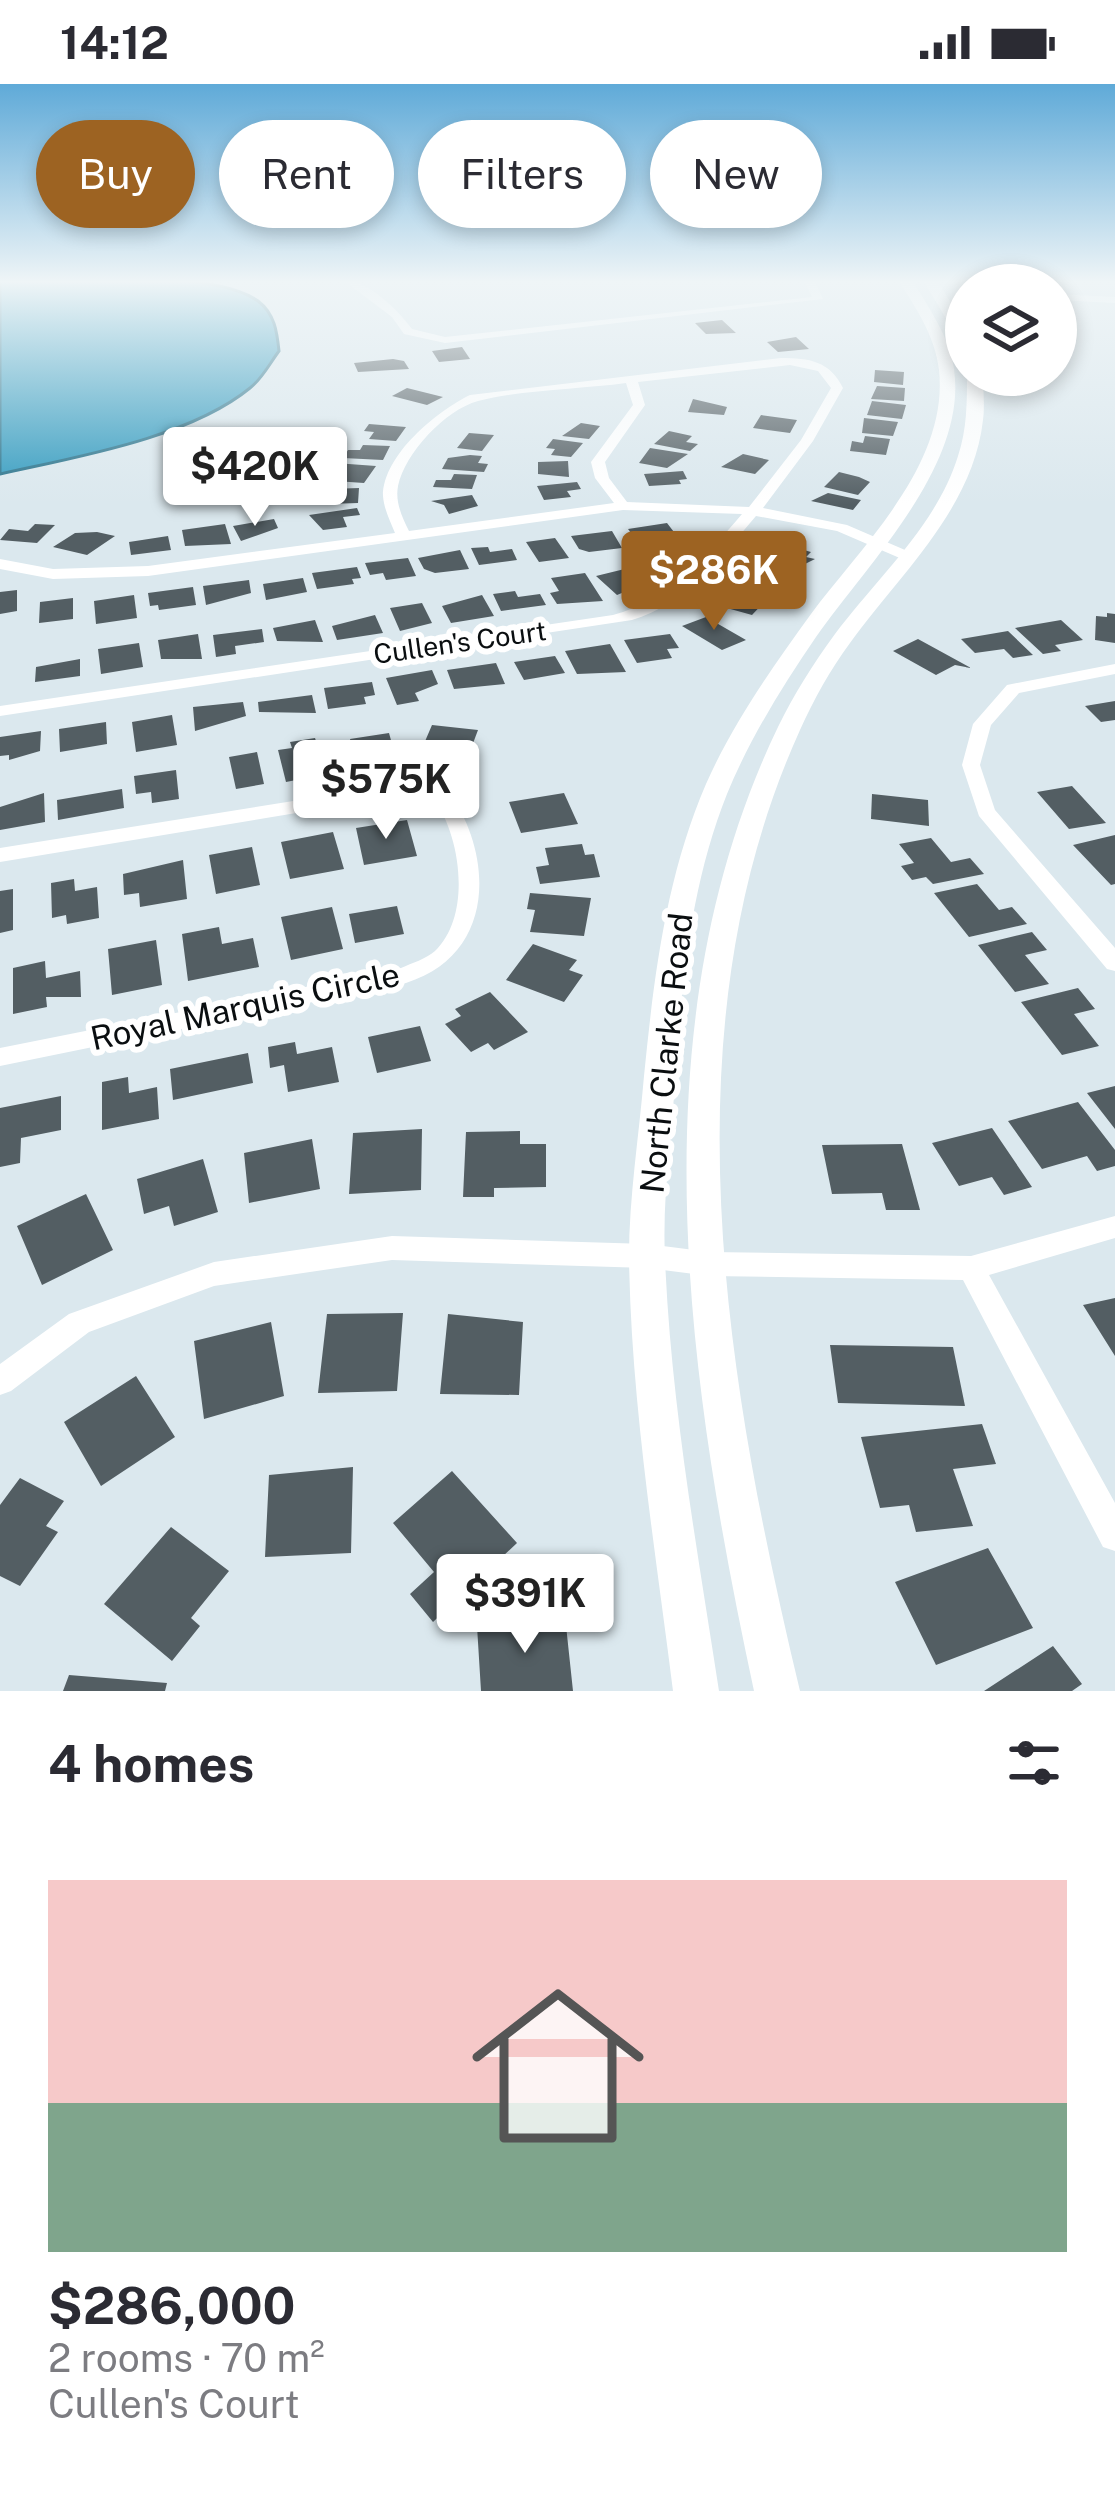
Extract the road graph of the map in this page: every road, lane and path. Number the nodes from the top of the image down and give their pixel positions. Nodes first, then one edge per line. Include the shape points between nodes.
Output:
1 (942, 355) edge
2 (631, 379) junction
3 (975, 396) edge
4 (623, 506) junction
5 (750, 514) junction
6 (404, 536) junction
7 (874, 545) junction
8 (907, 556) junction
9 (0, 564) edge
10 (1115, 669) edge
11 (0, 711) edge
12 (0, 855) edge
13 (1115, 963) edge
14 (0, 1058) edge
15 (1115, 1227) edge
16 (647, 1256) junction
17 (710, 1264) junction
18 (971, 1268) junction
19 (0, 1381) edge
20 (1115, 1535) edge
21 (696, 1691) edge
22 (777, 1691) edge

1 - 7 street, North Clarke Road via 948,390 934,454
2 - 4 street via 639,405 598,462
2 - 5 street, Cullen's Court via 799,361 833,375 828,412
2 - 6 street, Cullen's Court via 502,392 440,414 393,480 392,508
3 - 8 street, North Clarke Road via 968,460
4 - 5 street
4 - 6 street
5 - 7 street
5 - 11 street, Cullen's Court via 667,597 613,620
6 - 9 street via 148,571 53,574
7 - 8 street
7 - 16 street, North Clarke Road via 744,730 712,800 682,894 665,996
8 - 17 street, North Clarke Road via 820,671 746,834 716,958 707,1085
10 - 13 street via 1013,689 982,724 971,765 986,812
12 - 14 street, Royal Marquis Circle via 381,793 440,793 456,810 470,859 463,920 444,956 406,975
15 - 18 street
16 - 17 street
16 - 19 street via 392,1248 214,1274 79,1323
16 - 21 street, North Clarke Road
17 - 18 street
17 - 22 street, North Clarke Road via 717,1371
18 - 20 street

